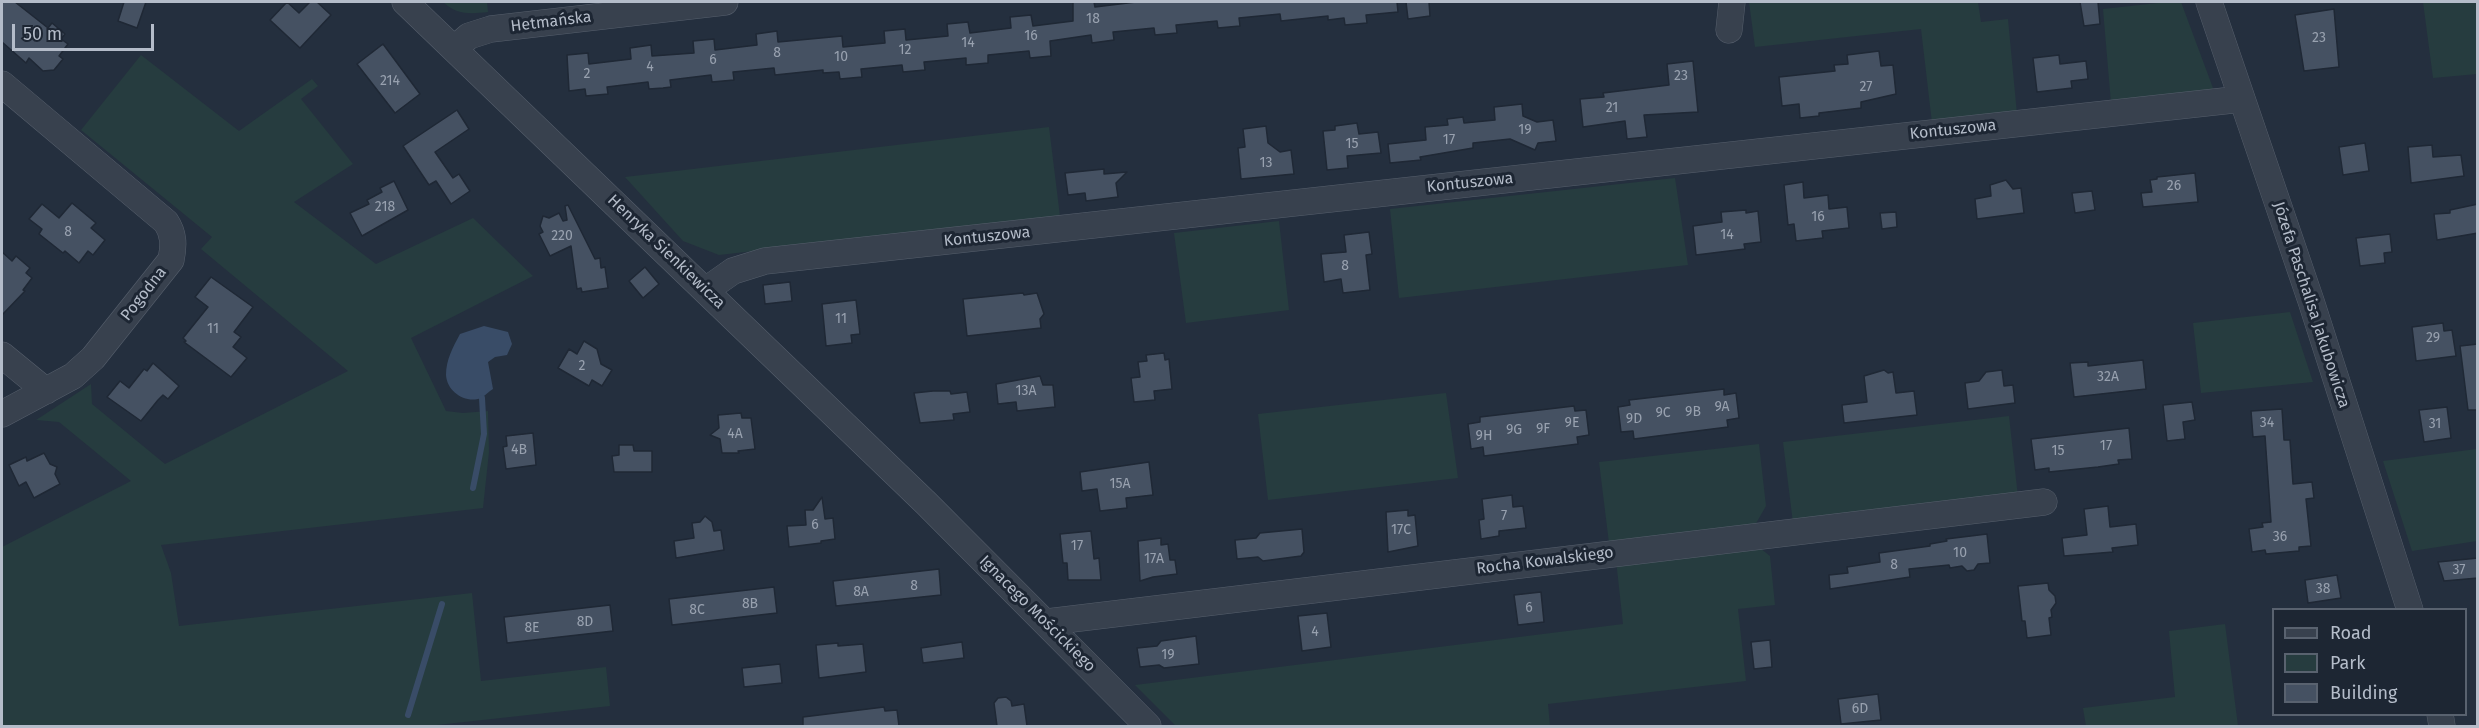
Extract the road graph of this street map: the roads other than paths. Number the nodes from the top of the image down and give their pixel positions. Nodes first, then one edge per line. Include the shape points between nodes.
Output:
1 (405, 2) edge
2 (725, 2) edge
3 (1732, 2) edge
4 (2209, 2) edge
5 (1729, 30) dead end
6 (454, 49) junction
7 (2, 84) edge
8 (2242, 99) junction
9 (706, 290) junction
10 (2, 355) edge
11 (46, 392) junction
12 (2, 414) edge
13 (2044, 502) dead end
14 (926, 503) joint
15 (2410, 608) edge
16 (1047, 622) junction
17 (1148, 726) edge

1 - 6 street, Henryka Sienkiewicza
2 - 6 street, Hetmańska via 491,28 469,36
3 - 5 street
4 - 8 street, Józefa Paschalisa Jakubowicza
6 - 9 street, Henryka Sienkiewicza
7 - 11 street, Pogodna via 166,222 174,242 171,260 93,358
8 - 9 street, Kontuszowa via 765,261 733,271
8 - 15 street, Józefa Paschalisa Jakubowicza
9 - 14 street, Henryka Sienkiewicza
10 - 11 street
11 - 12 street, Pogodna
13 - 16 street, Rocha Kowalskiego
14 - 16 street, Ignacego Mościckiego
16 - 17 street, Ignacego Mościckiego

